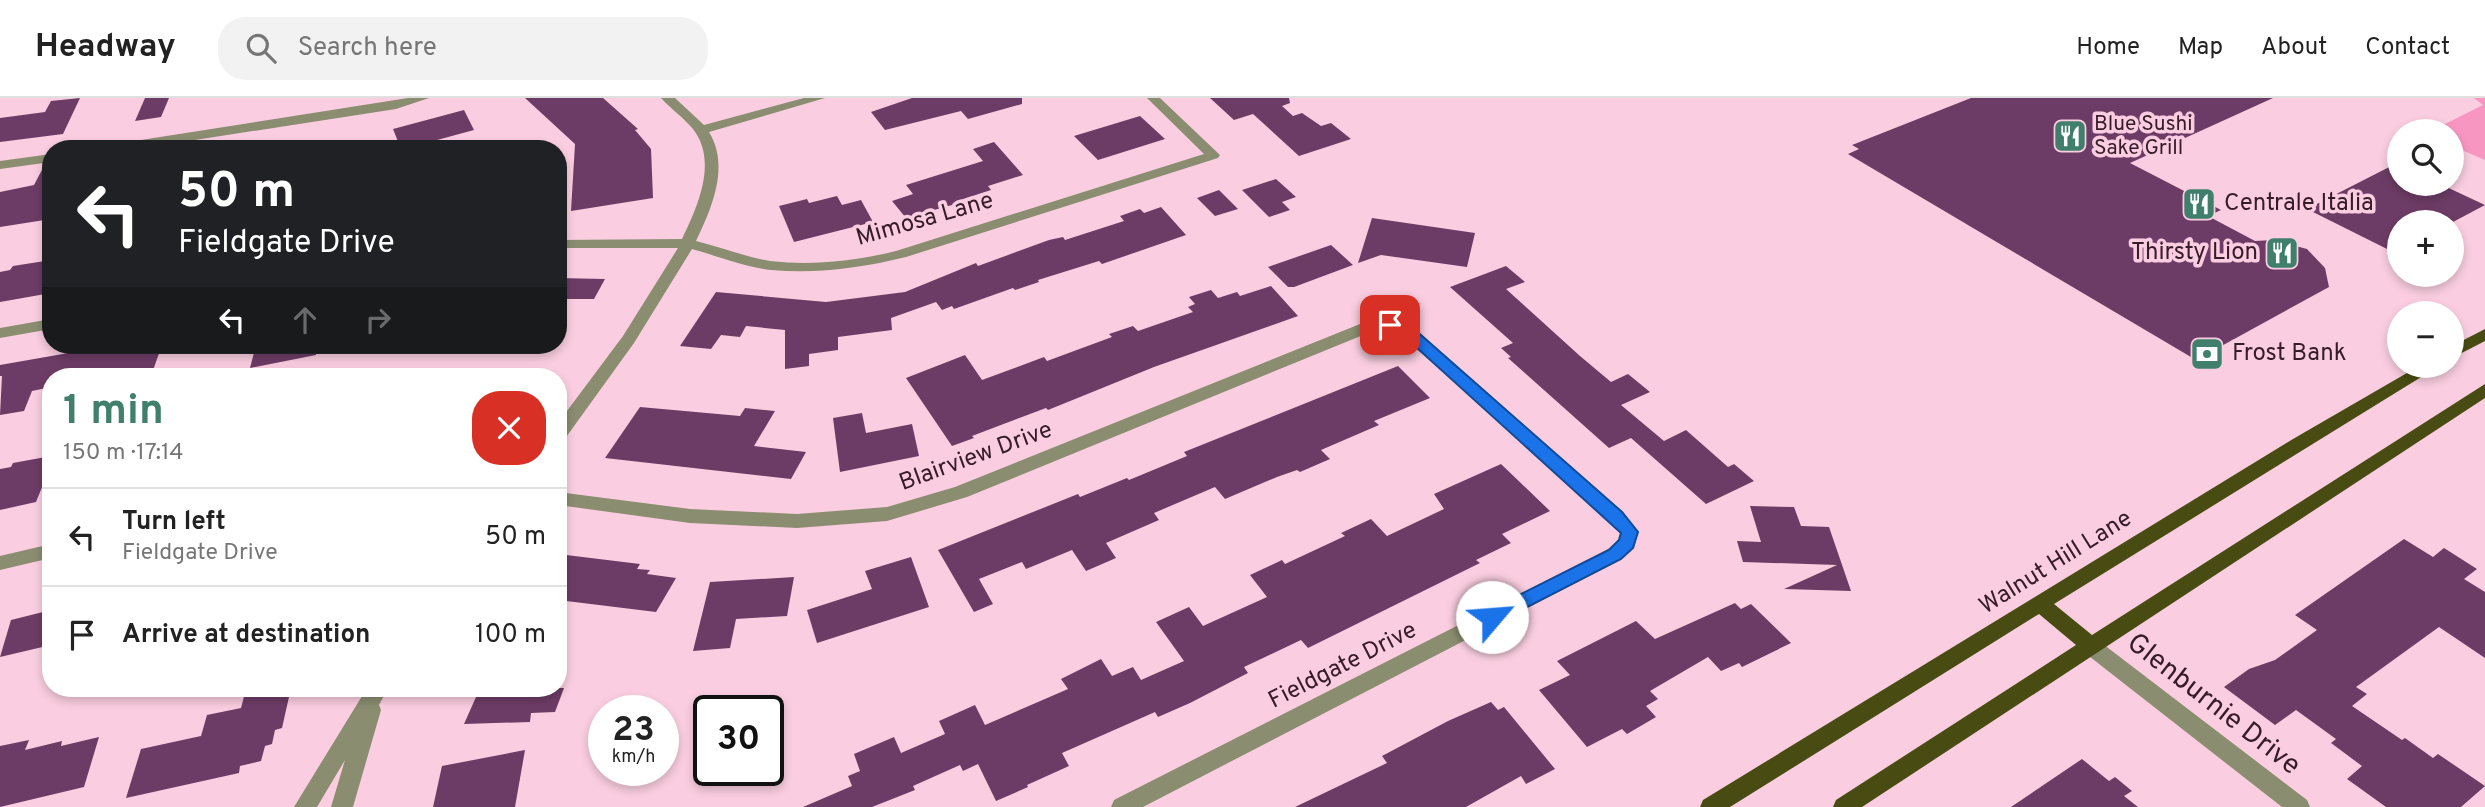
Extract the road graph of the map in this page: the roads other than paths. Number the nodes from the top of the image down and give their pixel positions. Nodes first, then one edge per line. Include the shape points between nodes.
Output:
1 (423, 98) edge
2 (667, 98) edge
3 (819, 98) edge
4 (1153, 98) edge
5 (701, 130) junction
6 (168, 140) edge
7 (42, 159) edge
8 (0, 165) edge
9 (688, 243) junction
10 (567, 244) edge
11 (1390, 325) joint
12 (42, 326) edge
13 (0, 333) edge
14 (2485, 334) edge
15 (2464, 346) edge
16 (2410, 378) edge
17 (2485, 390) edge
18 (567, 423) edge
19 (567, 499) edge
20 (42, 553) edge
21 (0, 563) edge
22 (2041, 604) junction
23 (2092, 647) junction
24 (372, 697) edge
25 (375, 697) edge
26 (305, 807) edge
27 (342, 807) edge
28 (1122, 807) edge
29 (1711, 807) edge
30 (1844, 807) edge
31 (2299, 807) edge

1 - 6 street
2 - 5 street
3 - 5 street
4 - 9 street, Mimosa Lane via 1213,155 860,264 769,265
5 - 9 street via 712,154 711,187
7 - 8 street
9 - 10 street, Mimosa Lane
9 - 18 street
11 - 19 street, Blairview Drive via 1371,326 961,492 887,514 797,521 690,516
11 - 28 street, Fieldgate Drive via 1409,333 1616,516 1629,532 1627,543 1615,554
12 - 13 street
14 - 15 main road
16 - 22 main road, Walnut Hill Lane
17 - 23 main road
20 - 21 street
22 - 23 main road
22 - 29 main road, Walnut Hill Lane
23 - 30 main road
23 - 31 street, Glenburnie Drive
24 - 26 street
25 - 27 street

